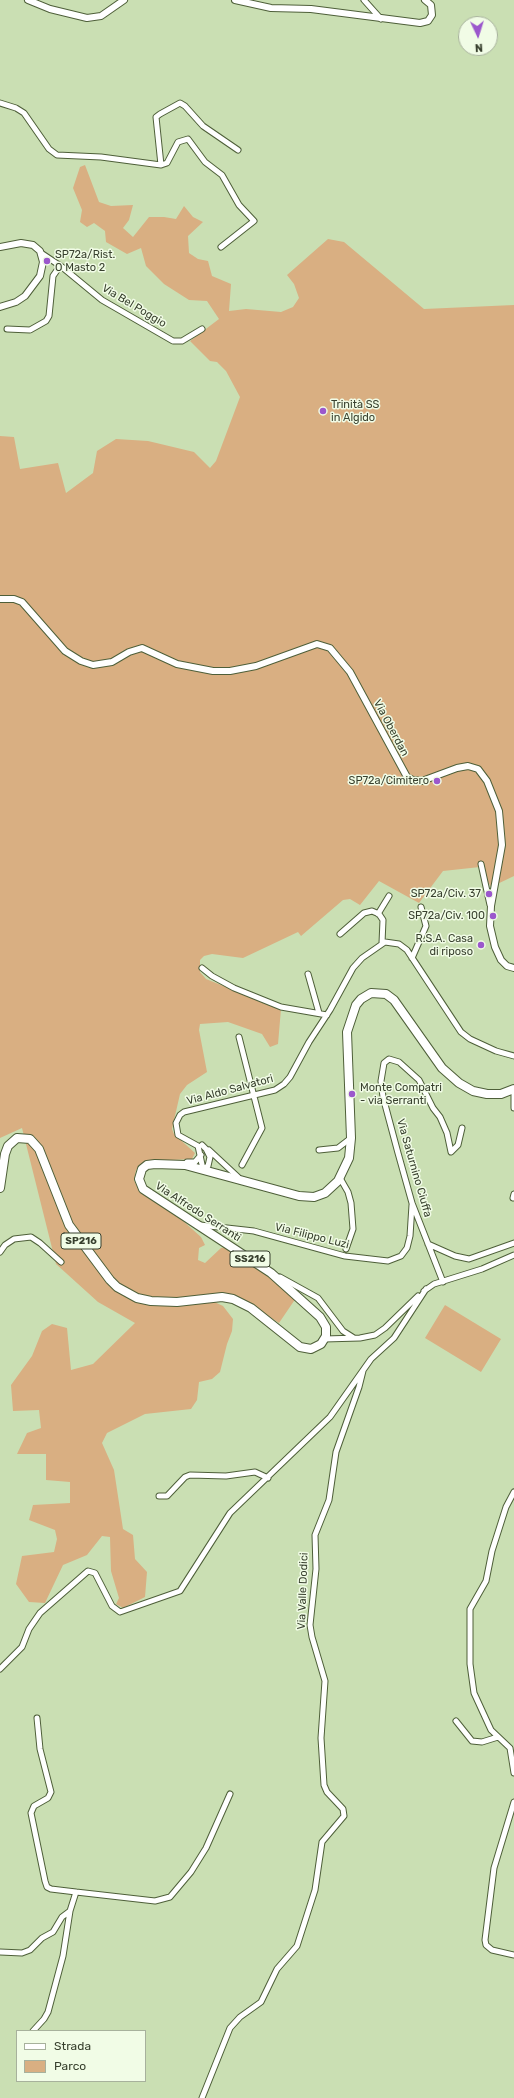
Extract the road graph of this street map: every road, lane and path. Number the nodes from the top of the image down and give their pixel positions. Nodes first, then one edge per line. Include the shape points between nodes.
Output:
1 (28, 0) edge
2 (124, 0) edge
3 (235, 0) edge
4 (364, 0) edge
5 (425, 0) edge
6 (381, 19) junction
7 (0, 103) edge
8 (238, 150) dead end
9 (161, 165) junction
10 (0, 247) edge
11 (221, 247) dead end
12 (41, 253) junction
13 (60, 266) junction
14 (0, 307) edge
15 (7, 329) dead end
16 (202, 329) dead end
17 (0, 599) edge
18 (481, 864) dead end
19 (389, 896) dead end
20 (490, 906) junction
21 (421, 907) dead end
22 (378, 914) junction
23 (340, 934) dead end
24 (382, 943) junction
25 (412, 958) junction
26 (202, 968) dead end
27 (514, 968) edge
28 (308, 974) dead end
29 (319, 1013) junction
30 (327, 1015) junction
31 (239, 1037) dead end
32 (514, 1056) edge
33 (514, 1089) edge
34 (254, 1096) junction
35 (514, 1108) edge
36 (176, 1124) junction
37 (462, 1128) dead end
38 (351, 1138) junction
39 (202, 1145) junction
40 (319, 1150) dead end
41 (201, 1154) junction
42 (159, 1164) junction
43 (242, 1165) dead end
44 (204, 1169) junction
45 (340, 1178) junction
46 (244, 1181) junction
47 (0, 1188) edge
48 (412, 1203) junction
49 (192, 1221) junction
50 (422, 1228) junction
51 (410, 1231) junction
52 (514, 1243) edge
53 (428, 1244) junction
54 (346, 1249) dead end
55 (0, 1252) edge
56 (514, 1255) edge
57 (61, 1262) dead end
58 (271, 1273) junction
59 (443, 1282) junction
60 (426, 1289) junction
61 (357, 1339) junction
62 (324, 1340) junction
63 (363, 1371) junction
64 (268, 1478) junction
65 (514, 1492) edge
66 (159, 1496) dead end
67 (0, 1669) edge
68 (38, 1718) dead end
69 (456, 1721) dead end
70 (498, 1737) junction
71 (514, 1773) edge
72 (230, 1794) dead end
73 (514, 1802) edge
74 (76, 1892) junction
75 (70, 1911) junction
76 (0, 1952) edge
77 (514, 1955) edge
78 (34, 2030) edge
79 (202, 2098) edge

1 - 2 street via 90,18 101,16
3 - 6 street via 271,8
4 - 6 street
5 - 6 street via 431,5 432,10 427,22
7 - 9 street via 24,113 55,155 101,157
8 - 9 street via 203,126 185,106 178,104 156,118
9 - 11 street via 167,164 178,142 188,139 205,162 222,175 239,205 254,221
10 - 12 street via 30,243
12 - 13 street, Via Bel Poggio
12 - 14 street via 42,270 28,293 18,301
13 - 15 street via 53,276 49,316 46,321 30,330
13 - 16 street, Via Bel Poggio via 102,300 173,341 182,342
17 - 20 street, Via Oberdan via 22,602 65,651 89,664 102,665 112,662 142,648 177,664 213,671 230,671 253,667 317,644 330,648 350,672 407,777 422,781 465,766 475,767 484,776 496,800 502,835 501,853
18 - 20 street
19 - 22 street
20 - 27 street, Via Oberdan via 490,926 495,947 503,962
21 - 25 street via 426,926
22 - 23 street via 372,911 364,913
22 - 24 street via 382,920
24 - 25 street via 399,944
24 - 30 street, Via Aldo Salvatori via 353,968
25 - 32 street via 461,1032 496,1051
26 - 29 street via 234,988 281,1007
28 - 29 street
29 - 30 street
30 - 34 street, Via Aldo Salvatori via 287,1081 275,1090
31 - 34 street
33 - 35 street
33 - 38 main road, Via Alfredo Serranti / SS216 via 501,1094 487,1094 473,1091 459,1083 442,1068 394,1000 382,993 371,994 356,1004 347,1032
34 - 36 street, Via Aldo Salvatori via 184,1112 178,1116
34 - 43 street via 262,1129
36 - 39 street via 182,1135
36 - 41 street via 178,1135 197,1145
37 - 48 street, Via Saturnino Ciuffa via 458,1145 452,1152 440,1116 433,1108 419,1080 399,1062 389,1059 384,1063 381,1081 383,1097
38 - 40 street via 338,1148
38 - 45 main road, Via Alfredo Serranti / SS216 via 349,1158
39 - 44 street via 210,1159
39 - 46 street
41 - 42 street via 199,1160 194,1162
41 - 44 street
42 - 44 main road, Via Alfredo Serranti / SS216
42 - 49 main road, Via Alfredo Serranti / SS216 via 147,1165 142,1169 138,1176 140,1186
44 - 46 main road, Via Alfredo Serranti / SS216
45 - 46 main road, Via Alfredo Serranti / SS216 via 326,1193 310,1197
45 - 54 street via 351,1203 353,1229
47 - 62 main road, SP216 via 8,1146 17,1138 30,1139 39,1149 69,1225 108,1279 117,1287 136,1298 151,1301 181,1302 222,1297 238,1301 258,1313 302,1348 315,1348
48 - 50 street, Via Saturnino Ciuffa
48 - 51 street, Via Filippo Luzi
49 - 51 street, Via Filippo Luzi via 202,1226 254,1231 345,1256 384,1262 403,1254
49 - 58 main road, Via Alfredo Serranti / SS216
50 - 51 street via 416,1225
50 - 53 street, Via Saturnino Ciuffa
52 - 53 street via 469,1259
53 - 59 street, Via Saturnino Ciuffa
55 - 57 street via 14,1239 31,1237
56 - 59 street
58 - 61 street via 318,1298 342,1331
58 - 62 main road, Via Alfredo Serranti / SS216 via 320,1317 326,1330
59 - 60 street
60 - 61 street via 382,1330
60 - 63 street via 394,1338 373,1357
61 - 62 street
63 - 64 street via 326,1422
63 - 79 street, Via Valle Dodici via 336,1452 329,1503 315,1535 316,1575 310,1626 325,1683 321,1738 324,1785 343,1809 342,1820 322,1844 314,1893 297,1946 277,1969 261,2002 238,2019 229,2030
64 - 66 street via 256,1472 226,1476 190,1475 167,1496
64 - 67 street via 228,1516 180,1591 120,1612 112,1606 95,1573 88,1571 43,1609 30,1627 21,1649
65 - 70 street via 506,1507 486,1581 470,1610 472,1685 488,1726
68 - 74 street via 40,1749 51,1792 50,1797 34,1806 31,1813 45,1882 51,1889
69 - 70 street via 472,1741 485,1742
70 - 71 street via 511,1750
72 - 74 street via 206,1848 188,1875 168,1898 155,1901
73 - 77 street via 494,1868 485,1940 490,1949
74 - 75 street
75 - 76 street via 62,1917 53,1932 42,1938 29,1951
75 - 78 street via 48,2012

